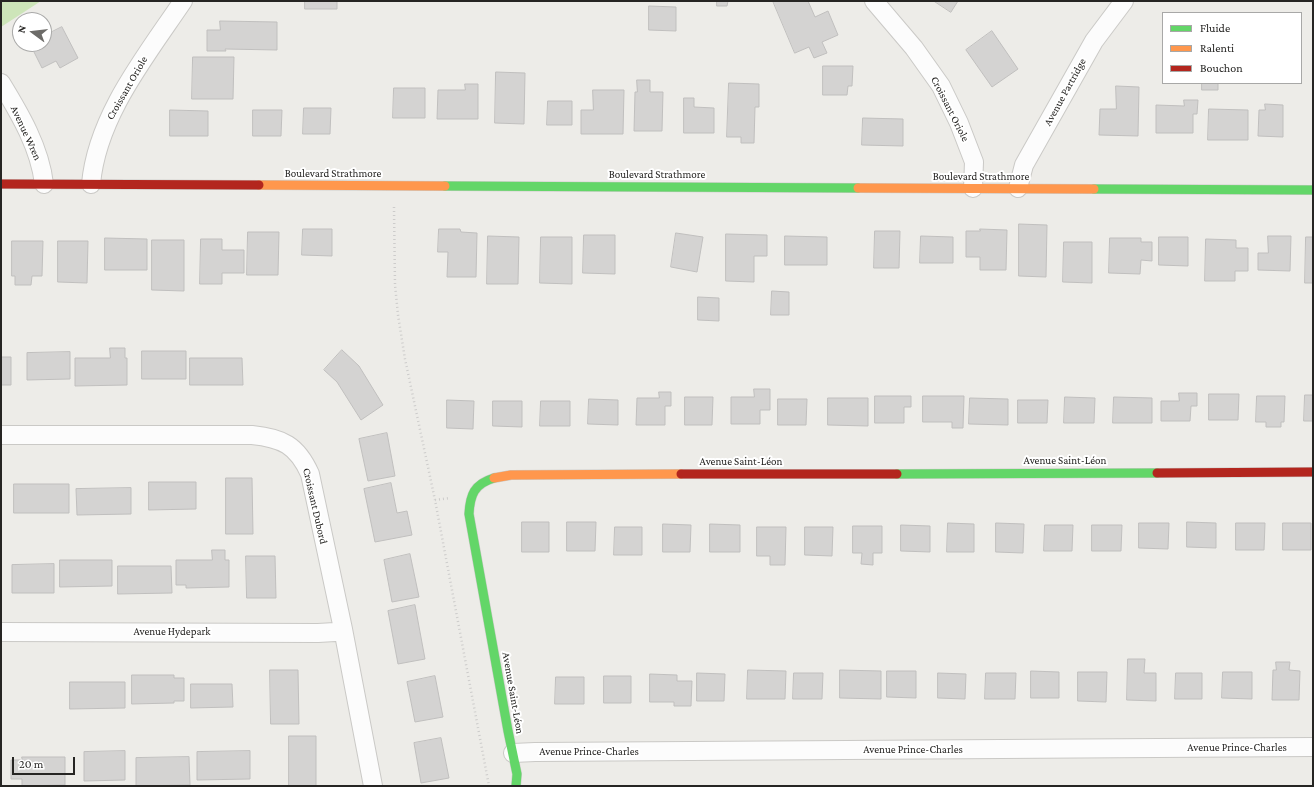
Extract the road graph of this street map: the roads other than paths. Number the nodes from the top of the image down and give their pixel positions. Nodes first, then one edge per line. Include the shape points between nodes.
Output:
1 (183, 1) edge
2 (874, 1) edge
3 (1124, 1) edge
4 (1, 83) edge
5 (1, 184) edge
6 (44, 184) junction
7 (91, 184) junction
8 (973, 188) junction
9 (1018, 188) junction
10 (1313, 190) edge
11 (1, 435) edge
12 (1313, 472) edge
13 (343, 628) junction
14 (1, 632) edge
15 (1313, 747) edge
16 (513, 753) junction
17 (373, 786) edge
18 (516, 786) edge

1 - 7 street, Croissant Oriole via 137,69 109,119 102,135
2 - 8 street, Croissant Oriole via 914,48 941,86 960,123 974,162
3 - 9 street, Avenue Partridge via 1094,41 1024,164
4 - 6 street, Avenue Wren via 35,148
5 - 6 street, Boulevard Strathmore
6 - 7 street, Boulevard Strathmore
7 - 8 street, Boulevard Strathmore
8 - 9 street, Boulevard Strathmore
9 - 10 street, Boulevard Strathmore
11 - 13 street, Croissant Dubord via 252,435 288,444 297,451 310,474
12 - 16 street, Avenue Saint-Léon via 511,475 488,478 475,490 469,514
13 - 14 street, Avenue Hydepark via 335,632 318,633
13 - 17 street, Croissant Dubord
15 - 16 street, Avenue Prince-Charles
16 - 18 street, Avenue Saint-Léon via 517,774

